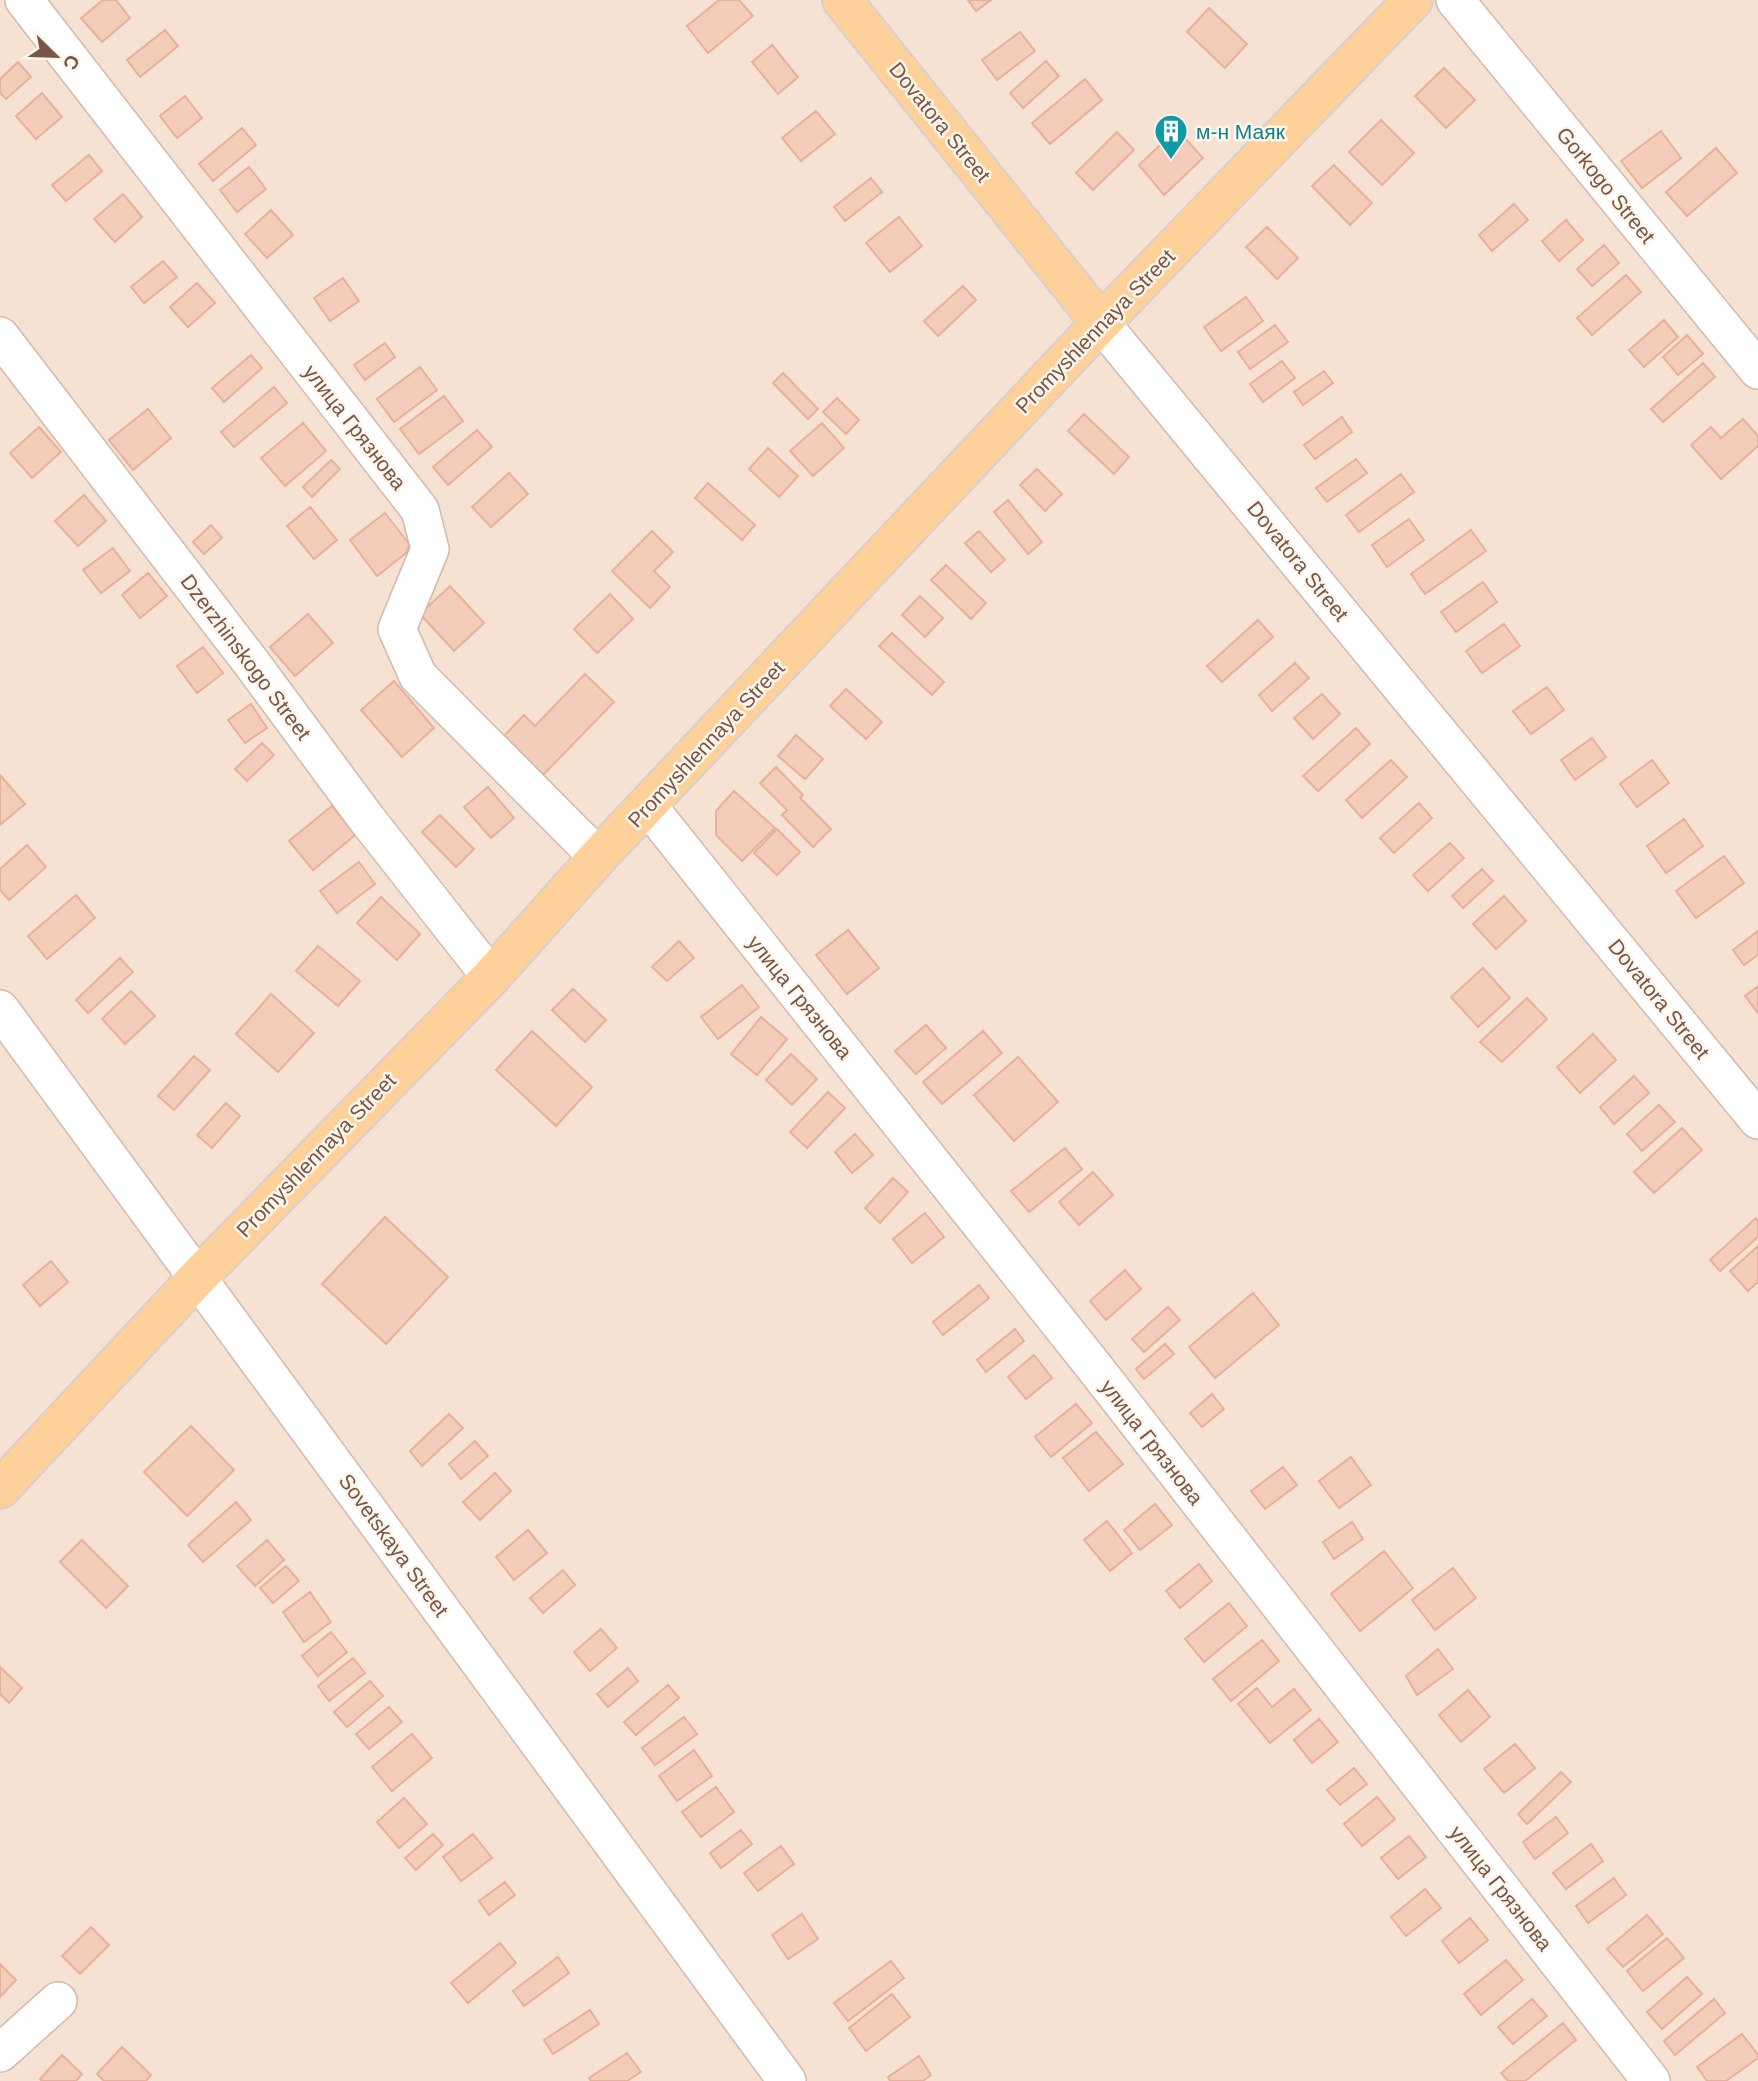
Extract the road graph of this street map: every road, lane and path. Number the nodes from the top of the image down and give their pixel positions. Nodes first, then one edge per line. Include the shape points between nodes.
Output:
1 (24, 0) edge
2 (842, 0) edge
3 (1413, 0) edge
4 (1455, 0) edge
5 (1101, 323) junction
6 (0, 336) edge
7 (1758, 370) edge
8 (648, 806) junction
9 (598, 857) junction
10 (491, 977) junction
11 (0, 1009) edge
12 (1758, 1119) edge
13 (198, 1277) junction
14 (0, 1489) edge
15 (58, 2001) dead end
16 (0, 2053) edge
17 (787, 2081) edge
18 (1651, 2081) edge

1 - 9 street, улица Грязнова via 420,510 430,550 397,629 418,676
2 - 5 main road, Dovatora Street
3 - 5 main road, Promyshlennaya Street
4 - 7 street, Gorkogo Street
5 - 8 main road, Promyshlennaya Street
5 - 12 street, Dovatora Street
6 - 10 street, Dzerzhinskogo Street
8 - 9 main road, Promyshlennaya Street
8 - 18 street, улица Грязнова via 1095,1368
9 - 10 main road, Promyshlennaya Street
10 - 13 main road, Promyshlennaya Street
11 - 13 street, Sovetskaya Street
13 - 14 main road, Promyshlennaya Street
13 - 17 street, Sovetskaya Street
15 - 16 street

